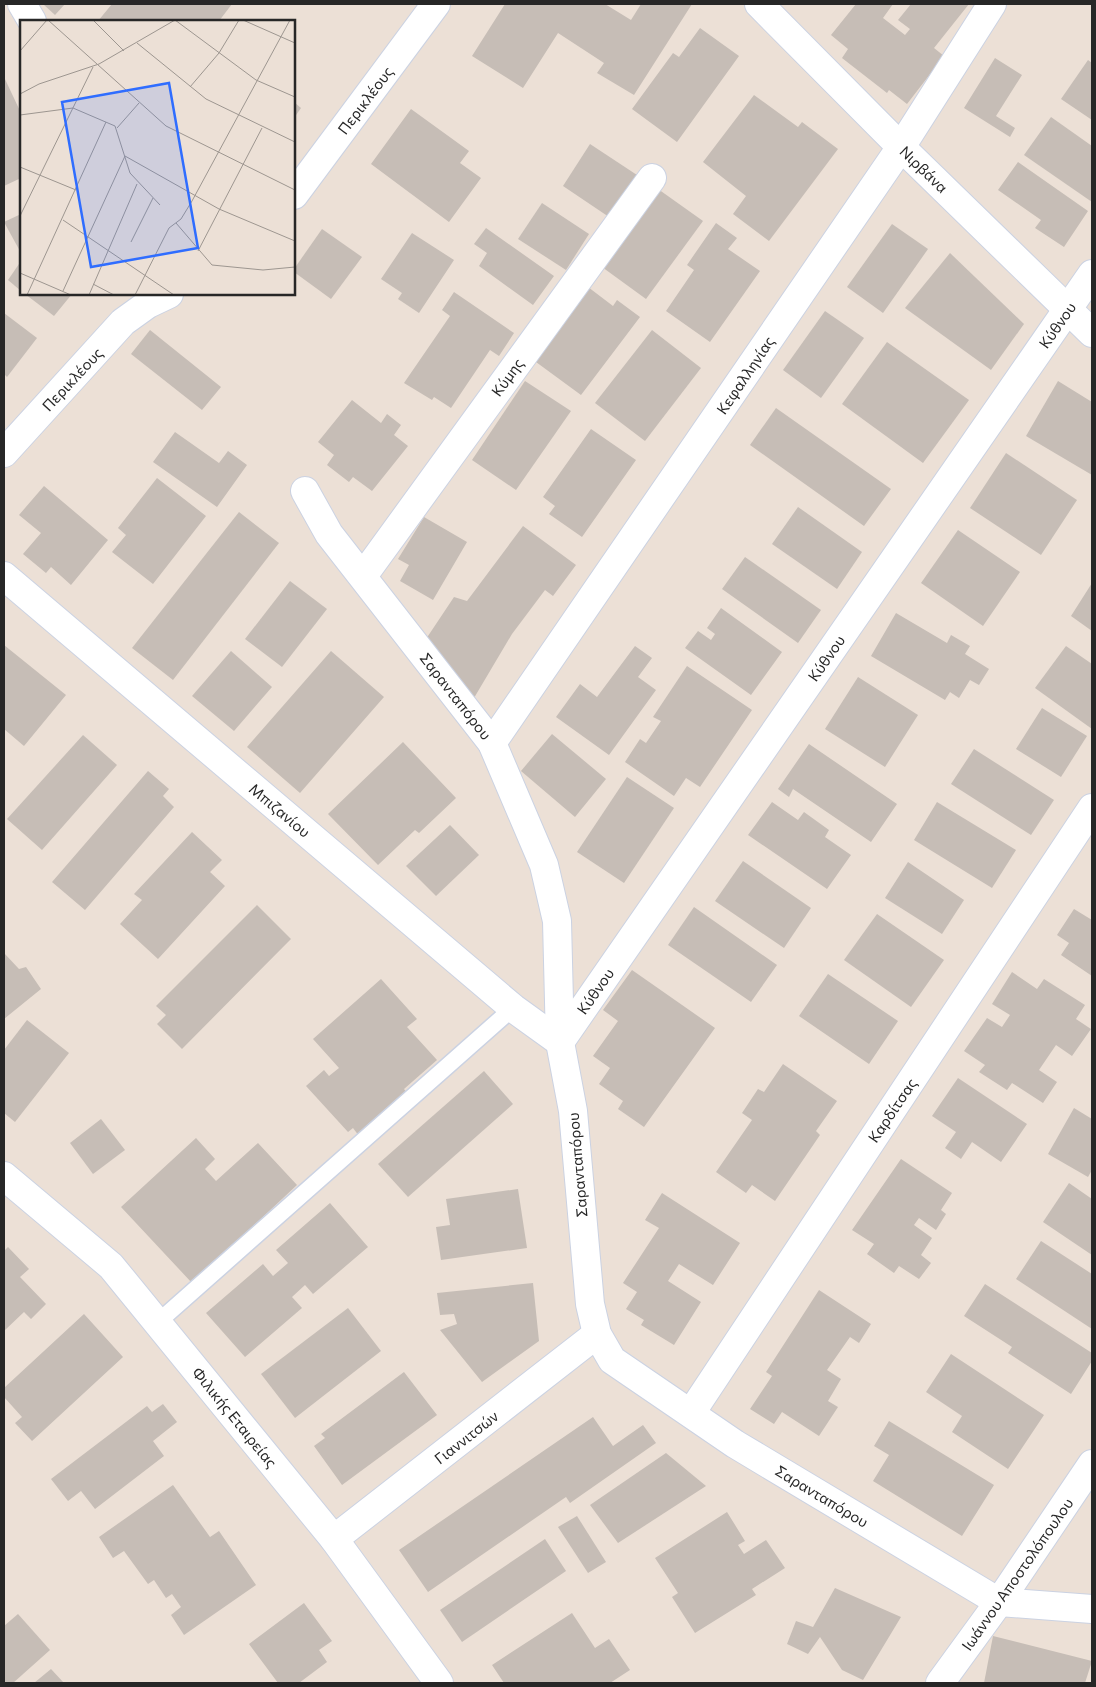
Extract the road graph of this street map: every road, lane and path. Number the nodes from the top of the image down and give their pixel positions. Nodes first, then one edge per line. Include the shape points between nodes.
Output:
1 (22, 4) edge
2 (436, 4) edge
3 (759, 4) edge
4 (992, 4) edge
5 (31, 20) edge
6 (901, 147) junction
7 (652, 178) dead end
8 (295, 194) edge
9 (1092, 274) edge
10 (167, 295) edge
11 (1068, 310) junction
12 (1092, 332) edge
13 (4, 453) edge
14 (305, 491) dead end
15 (4, 576) edge
16 (363, 576) junction
17 (492, 743) junction
18 (1092, 808) edge
19 (513, 1008) junction
20 (560, 1042) junction
21 (4, 1176) edge
22 (157, 1323) junction
23 (597, 1334) junction
24 (691, 1413) junction
25 (1092, 1464) edge
26 (334, 1539) junction
27 (999, 1602) junction
28 (1092, 1610) edge
29 (439, 1683) edge
30 (940, 1683) edge

1 - 5 street
2 - 8 street, Περικλέους
3 - 6 street, Νιρβάνα
4 - 6 street, Κεφαλληνίας
6 - 11 street, Νιρβάνα
6 - 17 street, Κεφαλληνίας
7 - 16 street, Κύμης
9 - 11 street, Κύθνου
10 - 13 street, Περικλέους via 123,322
11 - 12 street, Νιρβάνα
11 - 20 street, Κύθνου
14 - 16 street, Σαρανταπόρου via 329,534
15 - 19 street, Μπιζανίου
16 - 17 street, Σαρανταπόρου
17 - 20 street, Σαρανταπόρου via 544,865 557,921
18 - 24 street, Καρδίτσας
19 - 20 street, Μπιζανίου
19 - 22 lane
20 - 23 street, Σαρανταπόρου via 573,1111 590,1304
21 - 22 street, Φιλικής Εταιρείας via 111,1266
22 - 26 street, Φιλικής Εταιρείας
23 - 24 street, Σαρανταπόρου via 612,1360
23 - 26 street, Γιαννιτσών
24 - 27 street, Σαρανταπόρου via 735,1444
25 - 27 street, Ιωάννου Αποστολόπουλου
26 - 29 street, Φιλικής Εταιρείας
27 - 28 street, Σαρανταπόρου
27 - 30 street, Ιωάννου Αποστολόπουλου

